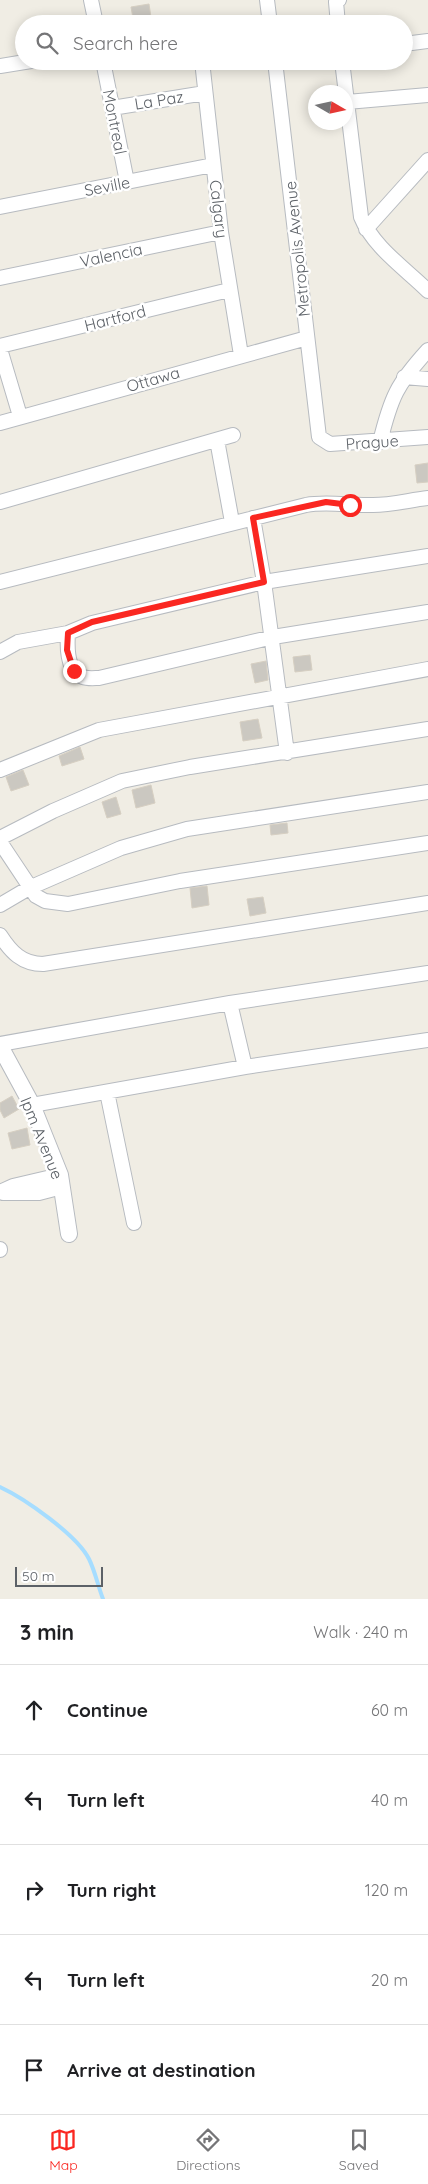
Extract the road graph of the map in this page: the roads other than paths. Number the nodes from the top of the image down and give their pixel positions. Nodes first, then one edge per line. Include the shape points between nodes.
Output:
1 (91, 0) edge
2 (267, 0) edge
3 (337, 1) edge
4 (94, 15) edge
5 (269, 15) edge
6 (338, 15) edge
7 (428, 41) edge
8 (413, 43) edge
9 (15, 64) edge
10 (0, 66) edge
11 (105, 70) edge
12 (203, 70) edge
13 (276, 70) edge
14 (343, 70) edge
15 (345, 85) edge
16 (205, 93) junction
17 (428, 95) edge
18 (353, 101) edge
19 (112, 108) junction
20 (351, 130) edge
21 (428, 160) edge
22 (213, 165) junction
23 (127, 182) junction
24 (0, 207) edge
25 (364, 223) junction
26 (221, 232) junction
27 (0, 278) edge
28 (230, 290) junction
29 (428, 291) edge
30 (307, 338) junction
31 (0, 348) edge
32 (428, 350) edge
33 (241, 355) junction
34 (404, 377) junction
35 (428, 378) edge
36 (20, 416) junction
37 (0, 423) edge
38 (233, 435) dead end
39 (319, 437) joint
40 (428, 437) edge
41 (217, 440) junction
42 (380, 442) junction
43 (428, 498) edge
44 (0, 502) edge
45 (253, 518) junction
46 (232, 522) junction
47 (428, 556) edge
48 (0, 582) edge
49 (264, 582) junction
50 (428, 612) edge
51 (68, 633) junction
52 (273, 637) junction
53 (0, 652) edge
54 (428, 669) edge
55 (278, 695) junction
56 (428, 728) edge
57 (286, 752) junction
58 (0, 770) edge
59 (428, 792) edge
60 (0, 838) edge
61 (0, 842) edge
62 (428, 843) edge
63 (29, 888) junction
64 (428, 903) edge
65 (0, 905) edge
66 (0, 935) edge
67 (428, 973) edge
68 (230, 1003) junction
69 (428, 1040) edge
70 (0, 1045) edge
71 (245, 1067) junction
72 (107, 1092) junction
73 (32, 1105) junction
74 (61, 1181) junction
75 (0, 1193) edge
76 (134, 1223) dead end
77 (69, 1234) dead end

1 - 4 street
2 - 5 street
3 - 6 street
7 - 8 street
9 - 10 street
11 - 19 street, Montreal
12 - 16 street, Calgary
13 - 30 street, Metropolis Avenue
14 - 15 street
16 - 19 street, La Paz
16 - 22 street, Calgary
17 - 18 street
19 - 23 street, Montreal
20 - 25 street
21 - 25 street
22 - 23 street, Seville
22 - 26 street, Calgary
23 - 24 street, Seville
25 - 29 street
26 - 27 street, Valencia
26 - 28 street, Calgary
28 - 31 street, Hartford
28 - 33 street, Calgary
30 - 33 street, Ottawa
30 - 39 street, Metropolis Avenue
31 - 36 street
32 - 34 street
33 - 36 street, Ottawa
34 - 35 street
34 - 42 street via 391,401
36 - 37 street, Ottawa
38 - 41 street
39 - 42 street, Prague via 330,444
40 - 42 street, Prague
41 - 44 street
41 - 46 street
43 - 45 street via 376,505 326,502
45 - 46 street
45 - 49 street
46 - 48 street
47 - 49 street
49 - 51 street via 92,622
49 - 52 street
50 - 52 street
51 - 52 street via 67,650 74,671 82,677 100,678
51 - 53 street via 18,642
52 - 55 street
54 - 55 street
55 - 57 street
55 - 58 street via 99,730
56 - 57 street
57 - 60 street via 122,781
59 - 63 street via 187,829 122,848
61 - 63 street
62 - 63 street via 190,879 68,904 44,901
63 - 65 street
64 - 66 street via 43,964 18,958
67 - 68 street
68 - 70 street
68 - 71 street
69 - 71 street
70 - 73 street, Ipm Avenue
71 - 72 street
72 - 73 street
72 - 76 street
73 - 74 street, Ipm Avenue
74 - 75 street via 39,1193
74 - 77 street, Ipm Avenue

